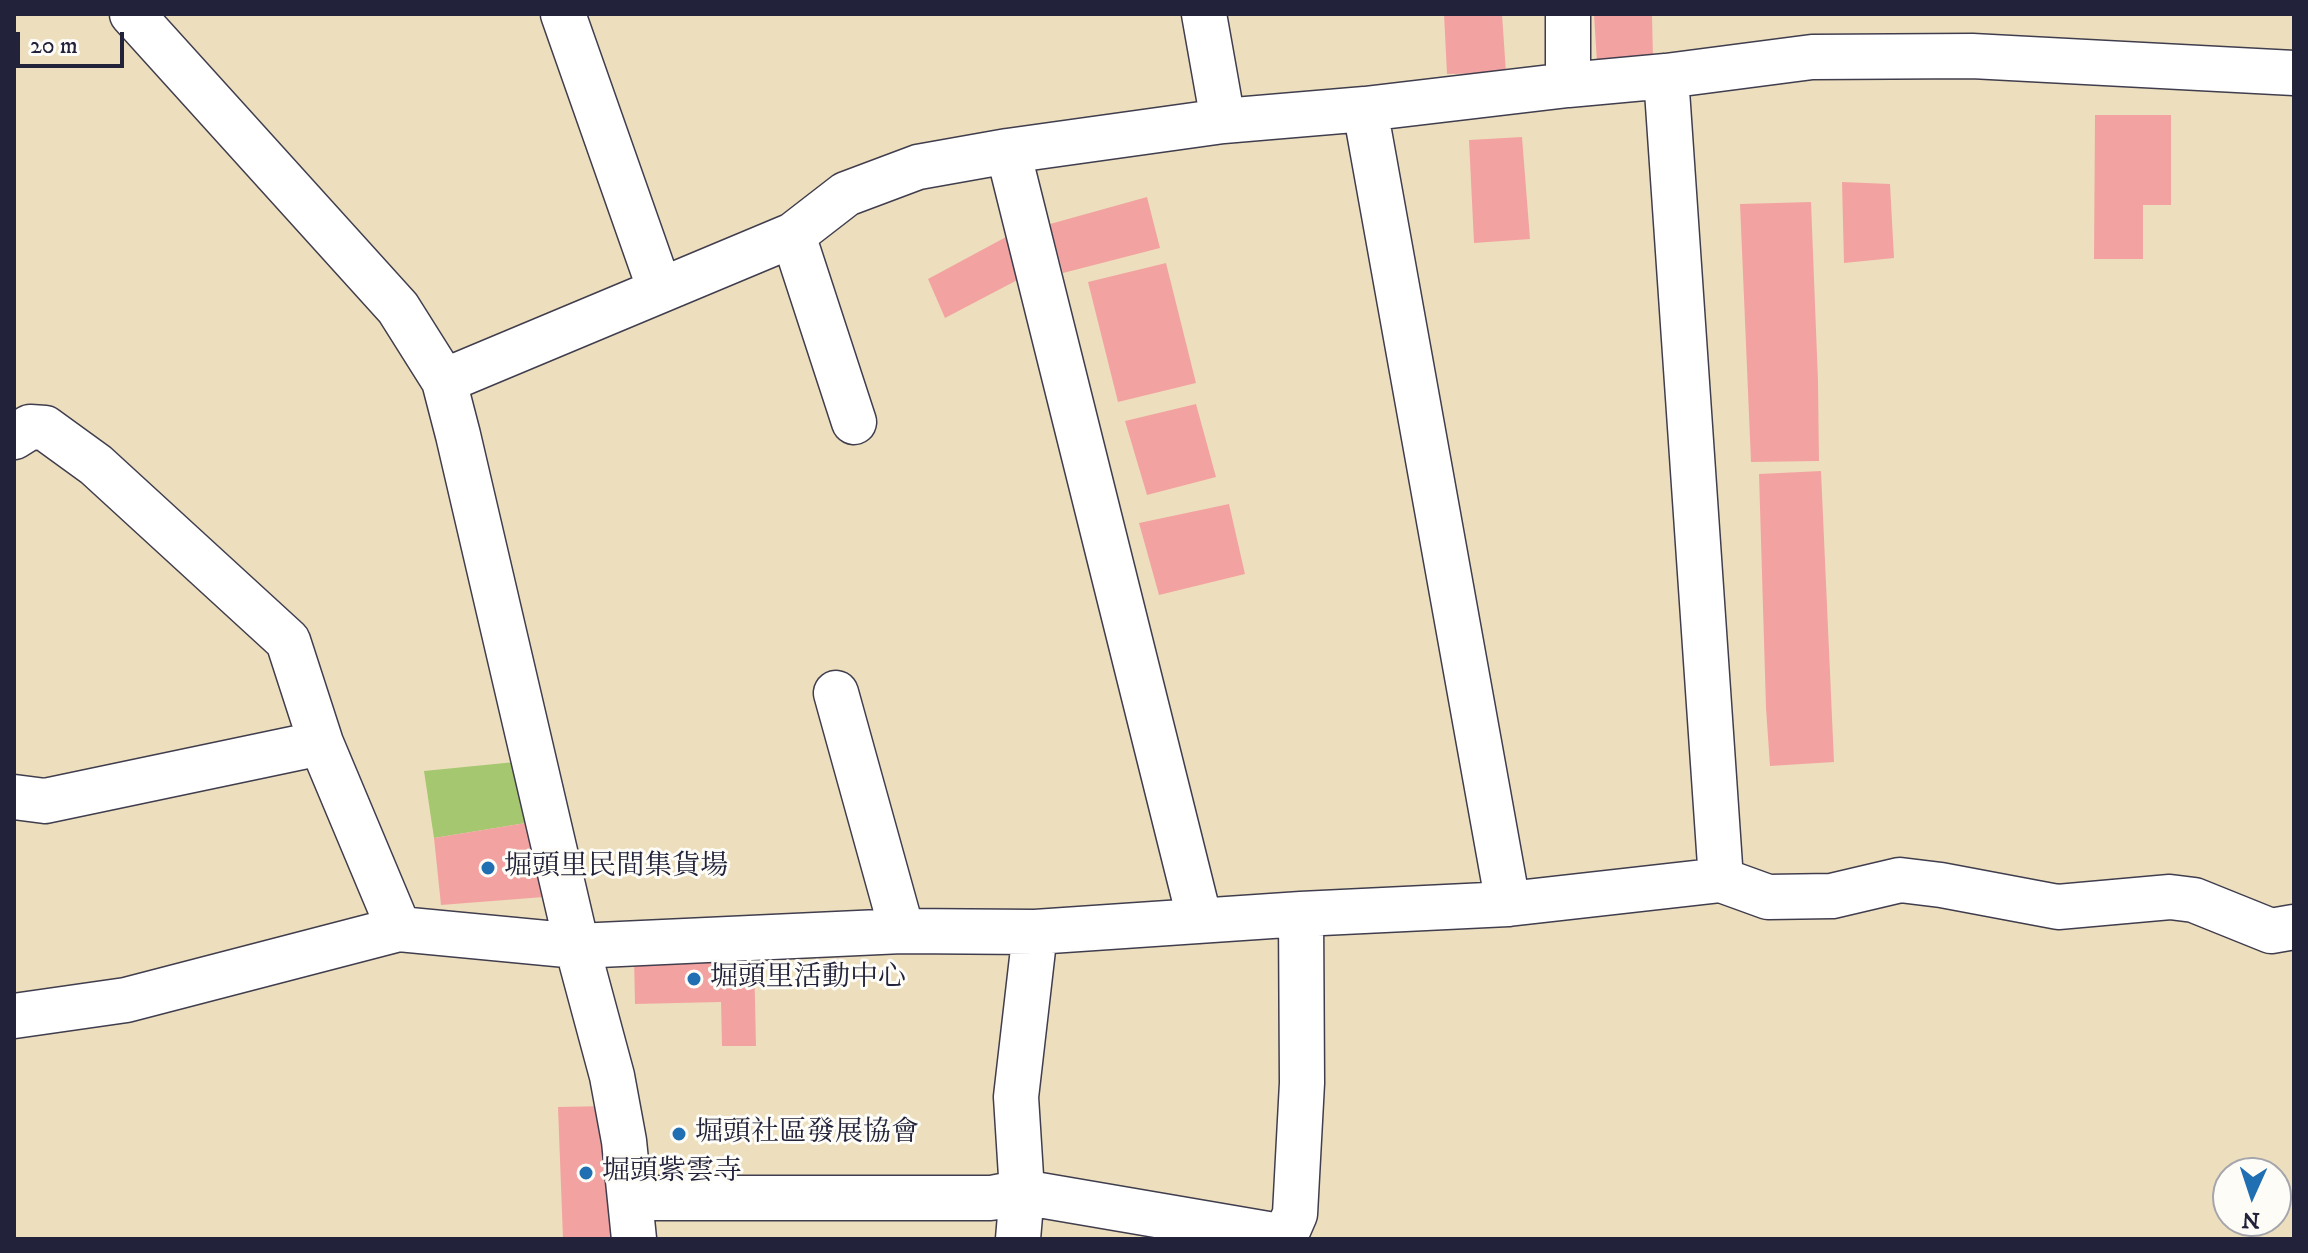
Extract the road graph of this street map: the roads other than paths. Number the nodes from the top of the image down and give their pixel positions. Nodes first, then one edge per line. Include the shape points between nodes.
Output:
1 (132, 14) edge
2 (563, 14) edge
3 (1204, 14) edge
4 (1568, 14) edge
5 (2294, 73) edge
6 (1666, 76) junction
7 (1568, 85) junction
8 (1365, 109) junction
9 (1223, 121) junction
10 (1008, 151) junction
11 (793, 235) junction
12 (660, 290) junction
13 (444, 381) junction
14 (854, 422) dead end
15 (14, 437) edge
16 (836, 693) dead end
17 (321, 743) junction
18 (14, 797) edge
19 (1721, 880) junction
20 (1508, 904) junction
21 (1301, 914) junction
22 (1200, 921) junction
23 (2294, 927) edge
24 (399, 929) junction
25 (902, 931) junction
26 (1035, 932) junction
27 (577, 946) junction
28 (14, 1016) edge
29 (1022, 1192) junction
30 (632, 1219) edge
31 (1286, 1238) edge
32 (1018, 1239) edge

1 - 13 street via 398,308
2 - 12 street
3 - 9 street
4 - 7 street
5 - 6 street via 1972,56 1812,57
6 - 7 street
6 - 19 street
7 - 8 street
8 - 9 street
8 - 20 street
9 - 10 street
10 - 11 street via 918,167 846,194
10 - 22 street
11 - 12 street
11 - 14 street
12 - 13 street
13 - 27 street
15 - 17 street via 30,427 45,428 96,465 288,641
16 - 25 street
17 - 18 street via 45,801
17 - 24 street
19 - 20 street
19 - 23 street via 1768,897 1832,896 1900,880 2058,907 2170,897 2194,900 2271,931
20 - 21 street
21 - 22 street
21 - 31 street via 1302,1083 1295,1214
22 - 26 street
24 - 27 street
24 - 28 street via 126,1000
25 - 26 street
25 - 27 street
26 - 29 street via 1016,1097
27 - 30 street via 612,1076
29 - 30 street
29 - 31 street
29 - 32 street

